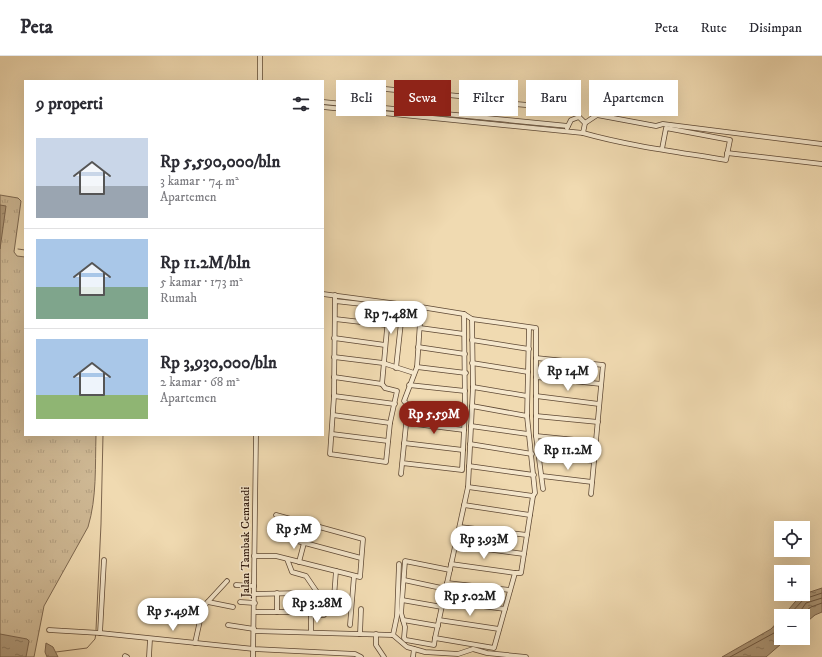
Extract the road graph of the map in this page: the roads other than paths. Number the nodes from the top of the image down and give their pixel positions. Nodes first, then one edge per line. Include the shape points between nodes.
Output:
1 (260, 56) edge
2 (260, 80) edge
3 (386, 90) edge
4 (459, 96) edge
5 (324, 102) edge
6 (324, 107) edge
7 (459, 115) edge
8 (467, 116) edge
9 (585, 123) junction
10 (568, 128) junction
11 (583, 133) junction
12 (822, 144) edge
13 (662, 149) junction
14 (727, 153) junction
15 (822, 164) edge
16 (324, 294) edge
17 (335, 295) junction
18 (335, 301) junction
19 (402, 304) junction
20 (421, 307) junction
21 (464, 314) junction
22 (472, 319) junction
23 (334, 320) junction
24 (387, 325) junction
25 (420, 328) junction
26 (530, 328) junction
27 (464, 334) junction
28 (334, 338) junction
29 (472, 340) junction
30 (385, 345) junction
31 (418, 347) junction
32 (529, 349) junction
33 (465, 354) junction
34 (334, 357) junction
35 (536, 358) junction
36 (383, 363) junction
37 (472, 363) junction
38 (417, 367) junction
39 (396, 368) junction
40 (528, 372) junction
41 (414, 373) junction
42 (466, 373) junction
43 (334, 377) junction
44 (536, 377) junction
45 (382, 384) junction
46 (601, 384) junction
47 (409, 385) junction
48 (473, 387) junction
49 (465, 391) junction
50 (334, 396) junction
51 (527, 396) junction
52 (536, 396) junction
53 (395, 404) junction
54 (599, 404) junction
55 (408, 405) junction
56 (472, 406) junction
57 (466, 411) junction
58 (333, 415) junction
59 (527, 416) junction
60 (536, 416) junction
61 (598, 422) junction
62 (390, 423) junction
63 (407, 423) junction
64 (471, 426) junction
65 (464, 430) junction
66 (332, 434) junction
67 (528, 434) junction
68 (256, 436) edge
69 (536, 436) junction
70 (388, 441) junction
71 (596, 442) junction
72 (404, 443) junction
73 (470, 444) junction
74 (463, 450) junction
75 (532, 454) junction
76 (539, 455) junction
77 (463, 458) junction
78 (469, 458) junction
79 (594, 461) junction
80 (402, 463) junction
81 (469, 466) junction
82 (401, 474) dead end
83 (534, 475) junction
84 (542, 476) junction
85 (592, 482) junction
86 (468, 487) junction
87 (543, 489) dead end
88 (591, 494) dead end
89 (533, 496) junction
90 (464, 505) junction
91 (276, 515) dead end
92 (530, 515) junction
93 (305, 523) junction
94 (460, 527) junction
95 (275, 535) dead end
96 (527, 535) junction
97 (302, 542) junction
98 (456, 545) junction
99 (524, 554) junction
100 (254, 556) junction
101 (361, 558) junction
102 (287, 559) junction
103 (104, 560) dead end
104 (299, 562) junction
105 (399, 564) dead end
106 (451, 564) junction
107 (450, 570) junction
108 (336, 571) junction
109 (514, 573) junction
110 (354, 576) junction
111 (404, 580) junction
112 (227, 581) dead end
113 (447, 583) junction
114 (236, 585) dead end
115 (254, 586) junction
116 (446, 589) junction
117 (510, 590) junction
118 (302, 593) dead end
119 (254, 594) junction
120 (277, 594) junction
121 (402, 600) junction
122 (443, 601) junction
123 (208, 602) junction
124 (240, 602) dead end
125 (255, 603) junction
126 (233, 607) dead end
127 (442, 607) junction
128 (361, 609) dead end
129 (505, 609) junction
130 (255, 612) junction
131 (277, 612) junction
132 (311, 613) junction
133 (324, 615) dead end
134 (403, 620) junction
135 (439, 620) junction
136 (228, 625) dead end
137 (350, 625) dead end
138 (438, 626) junction
139 (499, 629) junction
140 (49, 630) dead end
141 (254, 630) junction
142 (311, 632) junction
143 (98, 633) junction
144 (360, 634) junction
145 (377, 634) junction
146 (393, 635) junction
147 (435, 638) junction
148 (150, 639) junction
149 (195, 643) junction
150 (254, 649) junction
151 (414, 650) junction
152 (481, 651) junction
153 (310, 655) edge
154 (429, 655) edge
155 (444, 655) edge
156 (150, 657) edge
157 (253, 657) edge
158 (361, 657) edge
159 (384, 657) edge
160 (413, 657) edge
161 (480, 657) edge
162 (526, 657) edge

1 - 2 street
3 - 4 street
5 - 7 street
6 - 10 street
8 - 10 street
9 - 10 street via 579,117 574,118 570,120
9 - 11 street
9 - 12 street via 597,115 656,126 663,124
10 - 11 street
11 - 13 street
13 - 14 street via 726,160
13 - 14 street via 666,128 730,140
14 - 15 street
16 - 17 street
17 - 18 street
17 - 19 street
18 - 23 street
18 - 24 street via 389,307
19 - 20 street
19 - 39 street
20 - 21 street
20 - 25 street
21 - 22 street
21 - 27 street
22 - 26 street
22 - 29 street
23 - 24 street
23 - 28 street
24 - 30 street
25 - 27 street
25 - 31 street
26 - 32 street
26 - 35 street via 536,328
27 - 33 street
28 - 30 street
28 - 34 street
29 - 32 street
29 - 37 street
30 - 36 street
31 - 33 street
31 - 38 street
32 - 40 street
33 - 42 street
34 - 36 street
34 - 43 street
35 - 44 street
35 - 46 street via 603,365
36 - 39 street
36 - 45 street
37 - 40 street
37 - 48 street
38 - 41 street
38 - 42 street
39 - 41 street
40 - 51 street
41 - 47 street
42 - 49 street
43 - 45 street
43 - 50 street
44 - 46 street
44 - 52 street
45 - 53 street via 385,388 397,391
46 - 54 street
47 - 49 street
47 - 55 street via 404,401
48 - 51 street
48 - 56 street
49 - 57 street
50 - 53 street
50 - 58 street
51 - 59 street
52 - 54 street
52 - 60 street
53 - 62 street
54 - 61 street
55 - 57 street
55 - 63 street
56 - 59 street
56 - 64 street
57 - 65 street
58 - 62 street
58 - 66 street
59 - 67 street
60 - 61 street
60 - 69 street
61 - 71 street
62 - 70 street
63 - 65 street
63 - 72 street
64 - 67 street
64 - 73 street
65 - 74 street
66 - 70 street
66 - 70 street via 330,454 386,462
67 - 75 street
68 - 100 street, Jalan Tambak Cemandi
69 - 71 street
69 - 76 street
71 - 79 street
72 - 74 street
72 - 80 street
73 - 75 street
73 - 78 street
74 - 77 street
75 - 83 street
76 - 79 street
76 - 84 street
77 - 78 street
77 - 80 street via 462,470
78 - 81 street
79 - 85 street
80 - 82 street
81 - 83 street
81 - 86 street
83 - 89 street
84 - 85 street
84 - 87 street
85 - 88 street
86 - 89 street
86 - 90 street
89 - 92 street
90 - 92 street
90 - 94 street
91 - 93 street
92 - 96 street
93 - 97 street
93 - 101 street via 363,539
94 - 96 street
94 - 98 street
95 - 97 street
96 - 99 street
97 - 101 street
97 - 104 street
98 - 99 street
98 - 106 street
99 - 109 street via 521,573
100 - 102 street
100 - 115 street, Jalan Tambak Cemandi
101 - 110 street via 360,577
102 - 104 street
102 - 108 street via 292,572 306,576 321,598 321,609 334,610
103 - 143 street
104 - 108 street
105 - 146 street via 397,616
106 - 107 street
106 - 109 street
107 - 111 street via 405,561
107 - 113 street
108 - 110 street
109 - 117 street
110 - 137 street
111 - 116 street
111 - 121 street
112 - 123 street
113 - 116 street
113 - 117 street
114 - 115 street
115 - 119 street, Jalan Tambak Cemandi
116 - 122 street
117 - 129 street
118 - 120 street
119 - 120 street
119 - 125 street, Jalan Tambak Cemandi
120 - 131 street
121 - 127 street
121 - 134 street
122 - 127 street
122 - 129 street
123 - 126 street
123 - 149 street via 202,611
124 - 125 street
125 - 130 street, Jalan Tambak Cemandi
127 - 135 street
128 - 144 street
129 - 139 street
130 - 131 street
130 - 141 street, Jalan Tambak Cemandi
131 - 132 street
132 - 133 street
132 - 142 street
134 - 138 street
134 - 147 street via 406,640 434,645
135 - 138 street
135 - 139 street
136 - 141 street
138 - 147 street
139 - 147 street via 494,648
140 - 143 street
141 - 142 street
141 - 150 street, Jalan Tambak Cemandi
142 - 144 street
143 - 148 street
144 - 145 street
145 - 146 street
145 - 159 street via 376,645
146 - 151 street via 402,644
148 - 149 street
148 - 156 street
149 - 150 street
150 - 153 street
150 - 157 street, Jalan Tambak Cemandi
151 - 154 street
151 - 160 street
152 - 155 street via 473,649 459,654
152 - 161 street
152 - 162 street
153 - 158 street via 355,654
154 - 155 street

